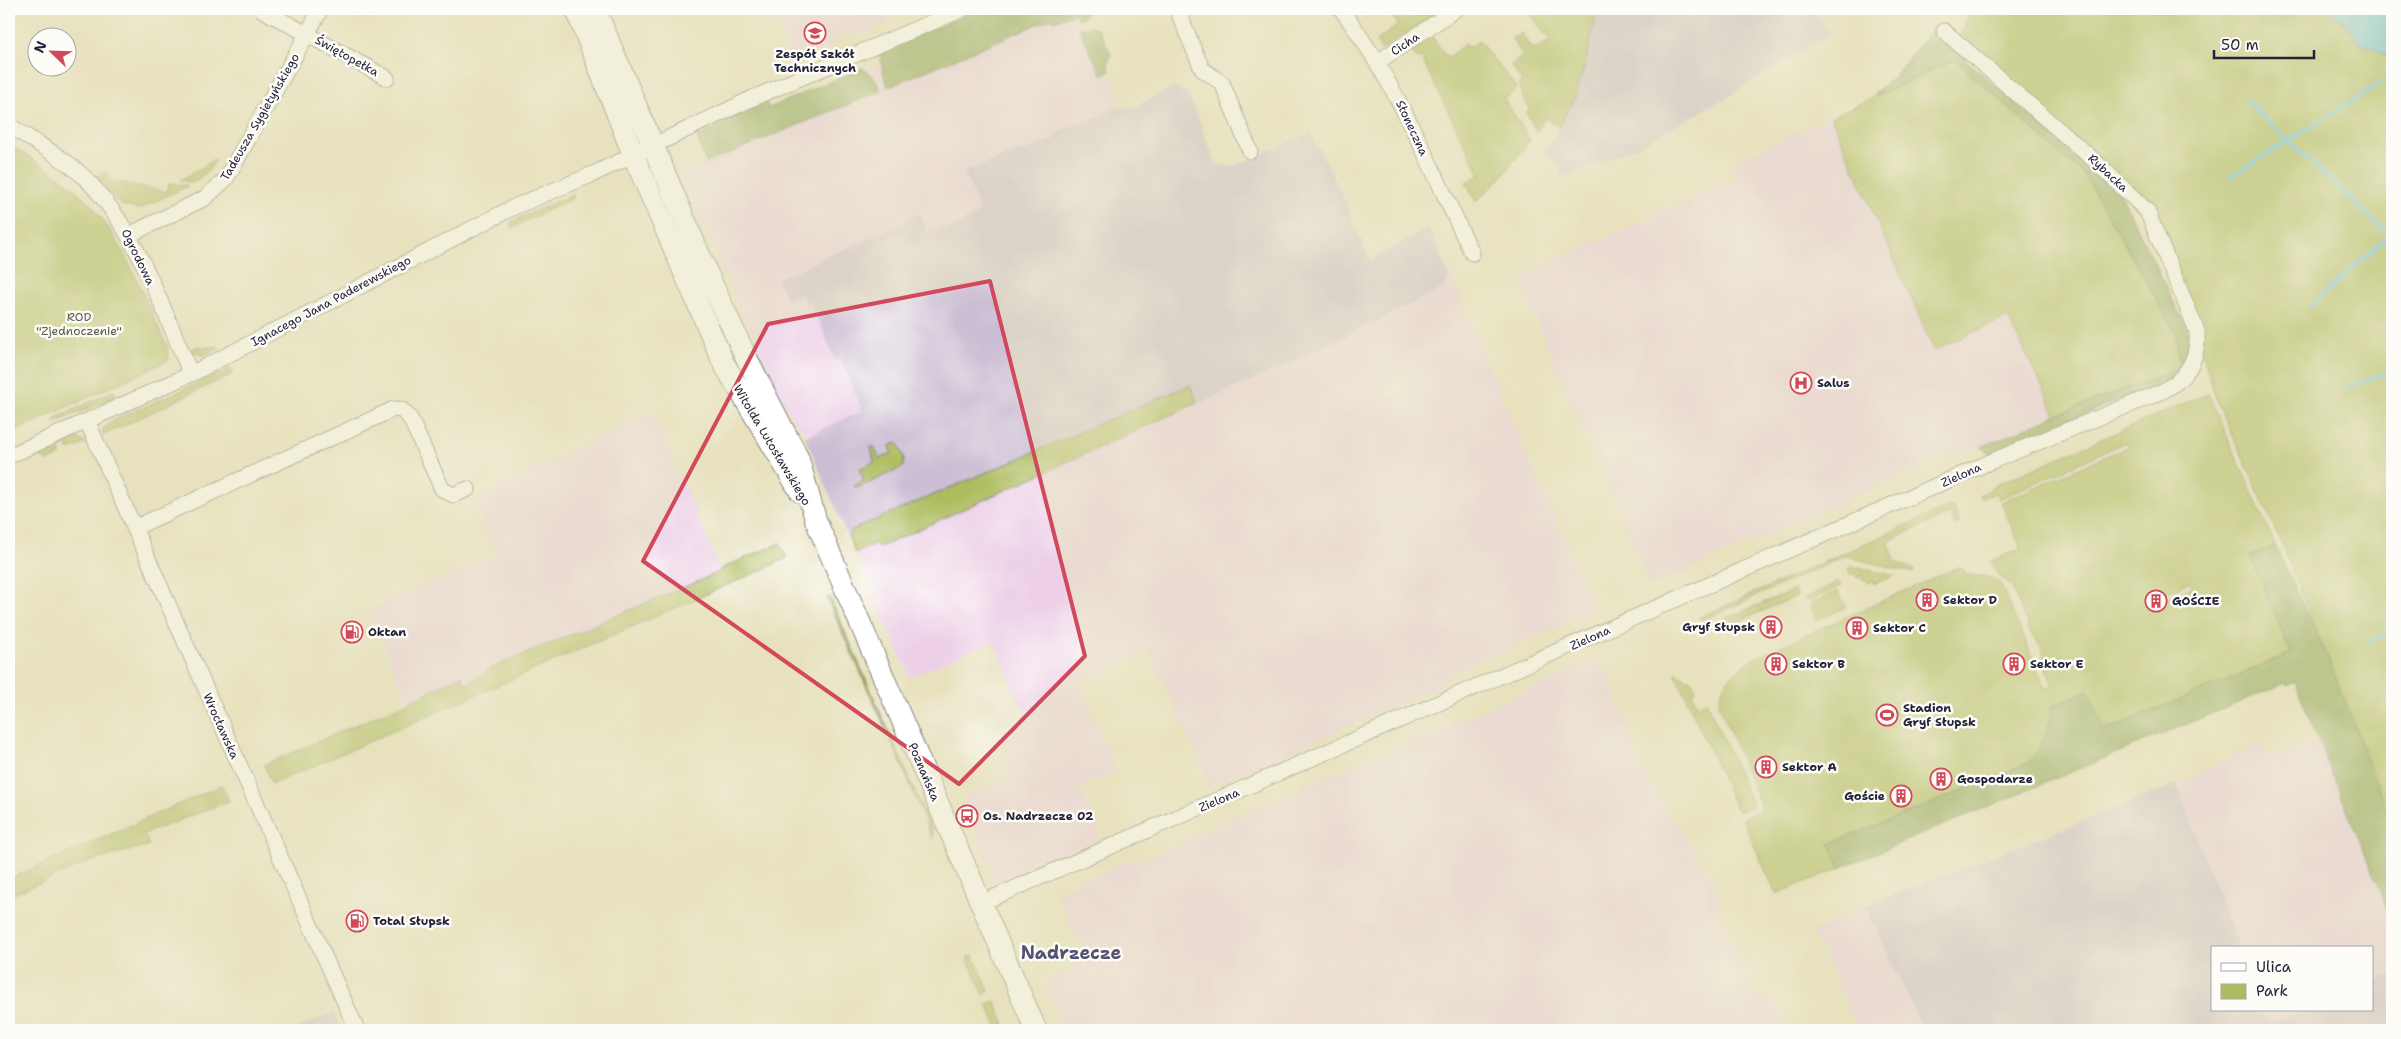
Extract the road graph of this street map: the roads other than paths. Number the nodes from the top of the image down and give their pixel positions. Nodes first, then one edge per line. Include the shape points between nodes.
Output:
1 (261, 9) edge
2 (321, 9) edge
3 (576, 9) edge
4 (595, 9) edge
5 (963, 9) edge
6 (1177, 9) edge
7 (1341, 9) edge
8 (1456, 9) edge
9 (1944, 31) dead end
10 (307, 34) junction
11 (1378, 62) junction
12 (387, 78) dead end
13 (9, 124) edge
14 (643, 149) junction
15 (1250, 151) dead end
16 (129, 235) junction
17 (1472, 254) dead end
18 (2193, 362) joint
19 (191, 374) junction
20 (87, 420) junction
21 (9, 456) edge
22 (468, 489) dead end
23 (813, 513) joint
24 (134, 528) junction
25 (981, 903) junction
26 (357, 1030) edge
27 (1036, 1030) edge

1 - 10 street, Świętopełka
2 - 10 street, Tadeusza Sygietyńskiego
3 - 14 main road, Witolda Lutosławskiego
4 - 14 main road, Witolda Lutosławskiego
5 - 14 street, Ignacego Jana Paderewskiego via 753,98
6 - 15 street via 1202,69 1222,83
7 - 11 street, Słoneczna
8 - 11 street, Cicha
9 - 18 street, Rybacka via 2095,161 2147,211 2197,331 2198,348
10 - 12 street, Świętopełka
10 - 16 street, Tadeusza Sygietyńskiego via 237,162 219,187 205,198
11 - 17 street, Słoneczna via 1397,95
13 - 16 street, Ogrodowa via 83,176
14 - 19 street, Ignacego Jana Paderewskiego via 585,178 498,214
14 - 23 main road, Witolda Lutosławskiego via 798,458
16 - 19 street, Ogrodowa
18 - 25 street, Zielona via 2176,383 2161,392 1997,460
19 - 20 street, Ignacego Jana Paderewskiego
20 - 21 street, Ignacego Jana Paderewskiego
20 - 24 street, Wrocławska
22 - 24 street via 453,494 442,489 410,418 402,410 394,409
23 - 25 main road, Poznańska
24 - 26 street, Wrocławska
25 - 27 main road, Poznańska

